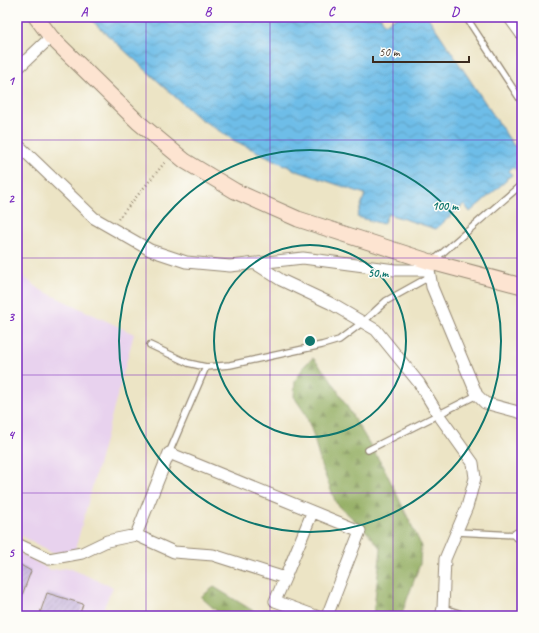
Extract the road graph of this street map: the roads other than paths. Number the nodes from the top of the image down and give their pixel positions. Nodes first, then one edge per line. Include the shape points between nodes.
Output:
1 (36, 17) edge
2 (466, 17) edge
3 (509, 17) edge
4 (522, 35) edge
5 (51, 37) junction
6 (17, 70) edge
7 (522, 102) edge
8 (17, 144) edge
9 (522, 184) edge
10 (256, 264) junction
11 (430, 270) junction
12 (522, 286) edge
13 (363, 322) junction
14 (150, 345) dead end
15 (206, 367) junction
16 (477, 395) junction
17 (522, 413) edge
18 (438, 414) junction
19 (368, 450) dead end
20 (169, 454) junction
21 (312, 513) junction
22 (456, 532) junction
23 (136, 535) junction
24 (519, 536) edge
25 (17, 544) edge
26 (285, 578) junction
27 (442, 612) edge
28 (316, 616) edge
29 (327, 616) edge
30 (468, 616) edge

1 - 5 street
2 - 7 lane
3 - 4 street
5 - 6 street
5 - 11 street via 138,122 185,161 235,191 298,219
8 - 10 street via 94,218 150,250 186,262 230,266
9 - 11 lane
10 - 11 street via 303,258 395,270
10 - 13 street via 281,280
11 - 12 street
11 - 13 lane via 386,301
11 - 16 street
13 - 15 lane via 339,340 230,365
13 - 18 street via 376,330 397,355 419,383
14 - 15 lane via 188,363
15 - 20 lane
16 - 17 street via 485,403
16 - 18 lane
18 - 19 lane
18 - 22 street via 473,462 475,478 467,507
20 - 21 street
20 - 23 street
21 - 26 street
21 - 29 street via 360,531
22 - 24 lane
22 - 27 street via 445,559
23 - 25 street via 107,541 82,553 50,559
23 - 26 street via 174,552 213,555
26 - 28 street via 275,601
27 - 30 lane

